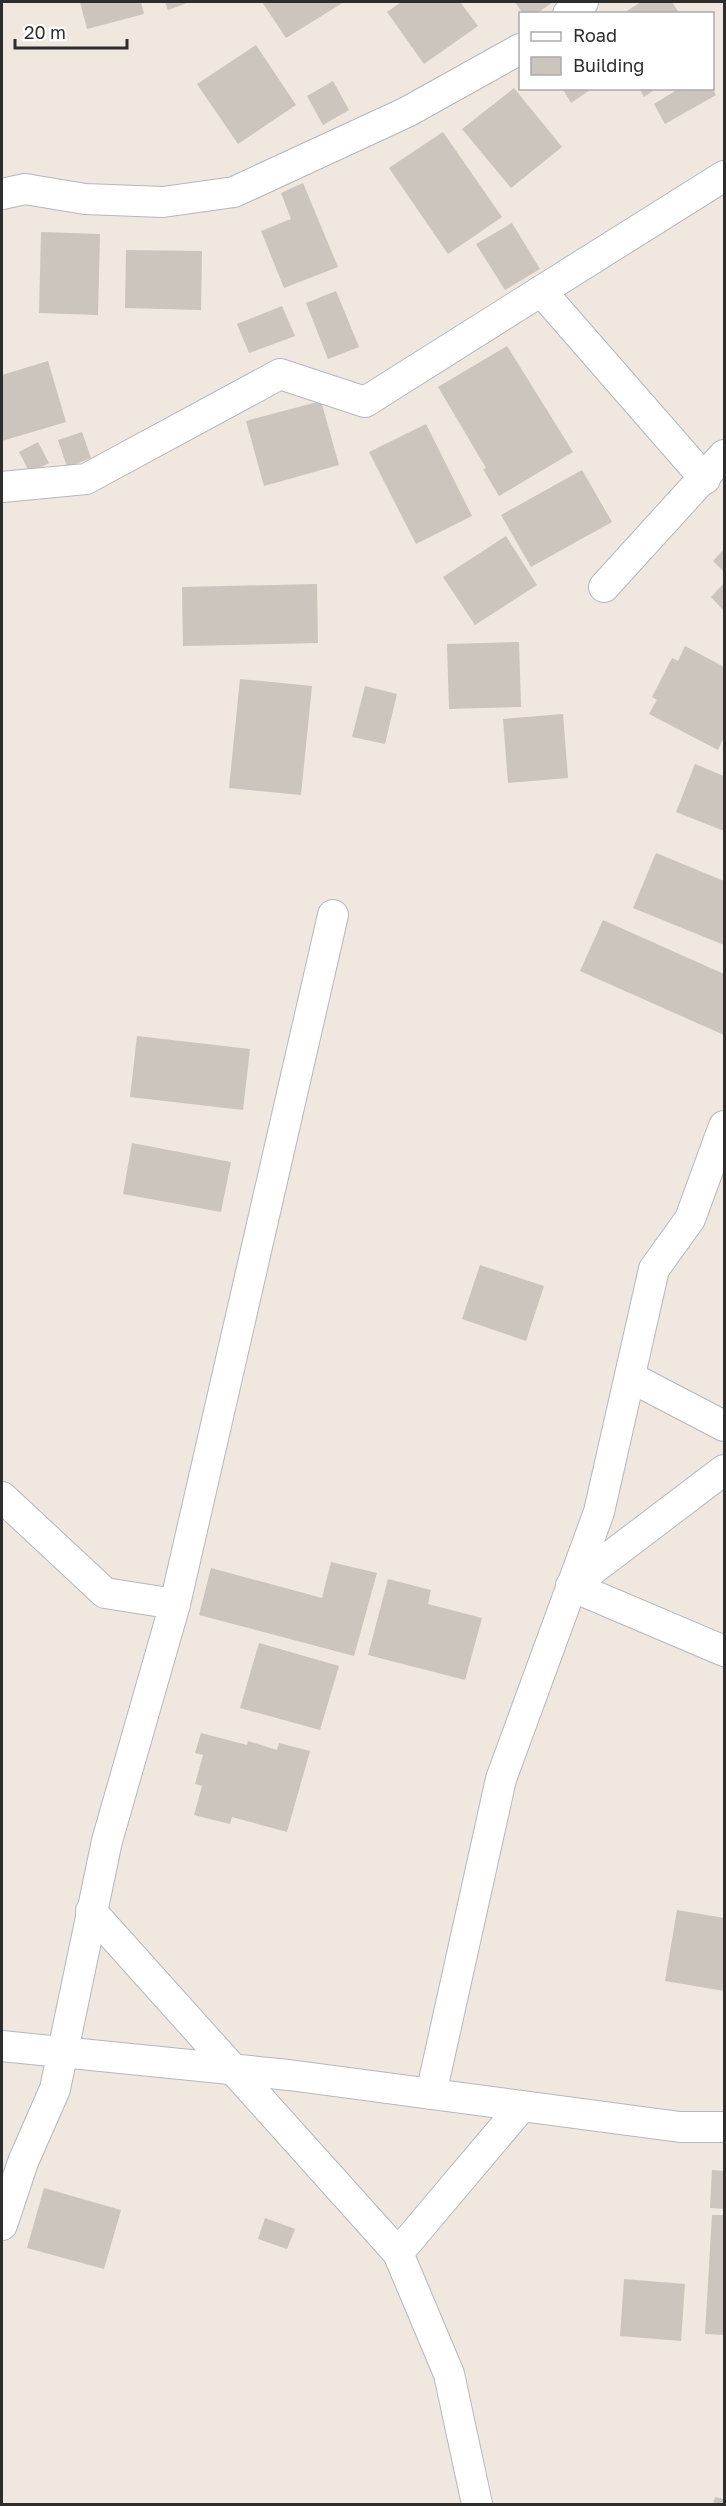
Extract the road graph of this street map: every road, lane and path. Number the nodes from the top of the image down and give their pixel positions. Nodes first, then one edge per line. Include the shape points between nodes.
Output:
1 (584, 2) edge
2 (571, 12) edge
3 (519, 51) edge
4 (724, 176) edge
5 (2, 194) edge
6 (541, 291) junction
7 (724, 455) edge
8 (705, 479) junction
9 (2, 487) edge
10 (603, 587) dead end
11 (333, 915) dead end
12 (724, 1126) edge
13 (630, 1377) junction
14 (724, 1426) edge
15 (724, 1470) edge
16 (2, 1497) edge
17 (571, 1586) junction
18 (175, 1604) junction
19 (724, 1651) edge
20 (92, 1911) junction
21 (2, 2046) edge
22 (61, 2052) junction
23 (233, 2070) junction
24 (430, 2094) junction
25 (522, 2106) junction
26 (724, 2127) edge
27 (2, 2225) edge
28 (398, 2253) junction
29 (477, 2505) edge

1 - 2 street
3 - 5 street via 407,112 234,192 163,202 85,200 25,189
4 - 6 street
6 - 8 street
6 - 9 street via 365,402 280,374 86,479
7 - 8 street
8 - 10 street
11 - 18 street
12 - 13 street via 690,1219 654,1269
13 - 14 street
13 - 17 street via 598,1512
15 - 17 street
16 - 18 street via 105,1593
17 - 19 street
17 - 24 street via 501,1779
18 - 20 street via 107,1841
20 - 22 street
20 - 23 street
21 - 22 street
22 - 23 street
22 - 27 street via 55,2089 23,2162
23 - 24 street
23 - 28 street
24 - 25 street
25 - 26 street via 680,2127
25 - 28 street
28 - 29 street via 449,2374

